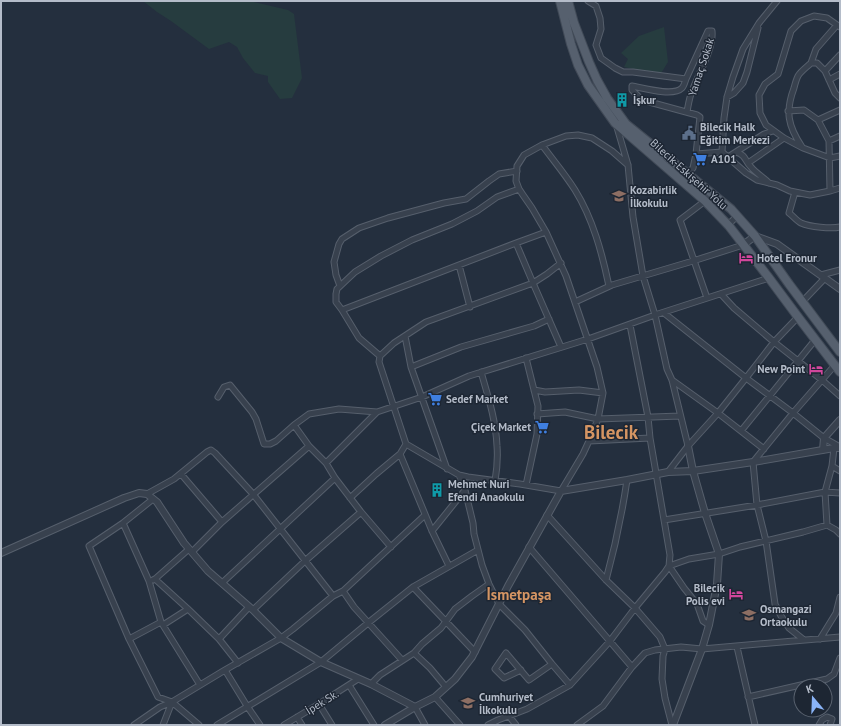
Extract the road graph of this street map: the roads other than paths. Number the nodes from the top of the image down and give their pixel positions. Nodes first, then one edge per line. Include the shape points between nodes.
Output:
1 (560, 1) edge
2 (569, 1) edge
3 (588, 1) edge
4 (777, 1) edge
5 (759, 24) junction
6 (838, 26) edge
7 (840, 55) edge
8 (811, 62) junction
9 (825, 71) junction
10 (840, 74) edge
11 (686, 79) junction
12 (829, 80) junction
13 (727, 97) junction
14 (840, 98) edge
15 (840, 110) edge
16 (788, 111) junction
17 (687, 112) junction
18 (818, 120) junction
19 (615, 122) junction
20 (773, 131) junction
21 (840, 136) edge
22 (784, 138) junction
23 (829, 141) junction
24 (542, 145) junction
25 (803, 148) junction
26 (722, 152) junction
27 (736, 152) junction
28 (696, 154) junction
29 (840, 156) edge
30 (728, 157) junction
31 (830, 158) junction
32 (748, 163) junction
33 (628, 165) junction
34 (517, 171) junction
35 (687, 174) junction
36 (769, 183) junction
37 (840, 188) edge
38 (519, 189) junction
39 (830, 191) junction
40 (795, 192) junction
41 (705, 201) junction
42 (737, 216) junction
43 (728, 225) junction
44 (840, 227) edge
45 (546, 232) junction
46 (755, 236) junction
47 (516, 243) junction
48 (743, 244) junction
49 (693, 261) junction
50 (561, 263) junction
51 (459, 265) junction
52 (840, 270) edge
53 (642, 276) junction
54 (823, 277) junction
55 (769, 278) junction
56 (533, 283) junction
57 (340, 286) junction
58 (609, 286) junction
59 (840, 289) edge
60 (721, 294) junction
61 (707, 298) junction
62 (575, 302) junction
63 (802, 302) junction
64 (470, 307) junction
65 (342, 310) junction
66 (664, 313) junction
67 (655, 315) junction
68 (798, 317) junction
69 (549, 320) junction
70 (630, 325) junction
71 (405, 336) junction
72 (588, 339) junction
73 (815, 340) junction
74 (774, 342) junction
75 (561, 347) junction
76 (840, 352) edge
77 (380, 356) junction
78 (526, 358) junction
79 (798, 361) junction
80 (411, 367) junction
81 (837, 369) edge
82 (481, 372) junction
83 (746, 378) junction
84 (672, 380) junction
85 (822, 380) junction
86 (534, 390) junction
87 (603, 393) junction
88 (770, 396) junction
89 (840, 396) edge
90 (218, 397) dead end
91 (422, 397) junction
92 (394, 406) junction
93 (377, 412) junction
94 (718, 413) junction
95 (793, 413) junction
96 (538, 414) junction
97 (680, 416) junction
98 (648, 417) junction
99 (598, 419) junction
100 (840, 420) edge
101 (294, 425) junction
102 (742, 431) junction
103 (650, 438) junction
104 (824, 438) junction
105 (589, 441) junction
106 (406, 444) junction
107 (309, 446) junction
108 (688, 446) junction
109 (838, 448) edge
110 (764, 449) junction
111 (823, 450) junction
112 (400, 454) junction
113 (753, 462) junction
114 (326, 463) junction
115 (832, 466) junction
116 (447, 469) junction
117 (693, 471) junction
118 (840, 471) edge
119 (668, 472) junction
120 (181, 474) junction
121 (459, 475) junction
122 (657, 475) junction
123 (335, 478) junction
124 (627, 480) junction
125 (495, 481) junction
126 (526, 485) junction
127 (465, 490) junction
128 (561, 491) junction
129 (825, 492) junction
130 (840, 493) edge
131 (147, 494) junction
132 (253, 494) junction
133 (350, 498) junction
134 (153, 499) junction
135 (757, 505) junction
136 (361, 512) junction
137 (705, 513) junction
138 (425, 515) junction
139 (547, 515) junction
140 (664, 520) junction
141 (222, 522) junction
142 (123, 523) junction
143 (827, 524) junction
144 (281, 528) junction
145 (432, 531) junction
146 (840, 534) edge
147 (766, 541) junction
148 (390, 547) junction
149 (529, 547) junction
150 (478, 550) junction
151 (190, 551) junction
152 (1, 554) edge
153 (719, 554) junction
154 (306, 560) junction
155 (449, 566) junction
156 (669, 566) junction
157 (155, 579) junction
158 (606, 580) junction
159 (149, 581) junction
160 (222, 583) junction
161 (489, 584) junction
162 (413, 587) junction
163 (343, 591) junction
164 (333, 596) junction
165 (840, 597) edge
166 (499, 604) junction
167 (635, 608) junction
168 (188, 609) junction
169 (251, 609) junction
170 (445, 621) junction
171 (368, 623) junction
172 (162, 624) junction
173 (709, 625) junction
174 (840, 637) edge
175 (281, 638) junction
176 (129, 639) junction
177 (219, 639) junction
178 (820, 639) junction
179 (804, 640) junction
180 (610, 641) junction
181 (736, 647) junction
182 (665, 649) junction
183 (702, 649) junction
184 (475, 652) junction
185 (414, 653) junction
186 (840, 658) edge
187 (402, 660) junction
188 (321, 662) junction
189 (238, 663) junction
190 (552, 664) junction
191 (632, 667) junction
192 (225, 670) junction
193 (521, 670) junction
194 (358, 679) junction
195 (370, 684) junction
196 (200, 685) junction
197 (349, 685) junction
198 (570, 685) junction
199 (446, 687) junction
200 (748, 697) junction
201 (435, 698) junction
202 (172, 702) junction
203 (319, 704) junction
204 (246, 706) junction
205 (415, 707) junction
206 (509, 716) junction
207 (297, 718) junction
208 (134, 725) edge
209 (163, 725) edge
210 (199, 725) edge
211 (217, 725) edge
212 (260, 725) edge
213 (284, 725) edge
214 (302, 725) edge
215 (332, 725) edge
216 (374, 725) edge
217 (385, 725) edge
218 (425, 725) edge
219 (460, 725) edge
220 (488, 725) edge
221 (516, 725) edge
222 (577, 725) edge
223 (672, 725) edge
224 (755, 725) edge
225 (819, 725) edge
226 (830, 725) edge

1 - 19 main road, Bilecik-Eskişehir Yolu via 571,44 584,79
2 - 35 main road, Bilecik-Eskişehir Yolu via 588,62 607,98 626,124
3 - 11 street via 596,6 600,18 601,29 596,45 600,58 623,72
4 - 5 street
5 - 13 street via 743,49
5 - 13 street via 743,83 734,94
6 - 8 street via 816,49
6 - 20 street via 827,18 814,16 801,21 792,32 778,74 765,84 759,95 760,113 766,125
7 - 9 street
8 - 9 street via 817,63
8 - 16 street via 798,75
9 - 12 street
10 - 12 street
11 - 17 street via 682,88 674,92 632,86 632,90 642,100
11 - 17 street, Yamaç Sokak via 708,31 712,31 705,61 691,94
12 - 14 street
13 - 26 street
15 - 18 street
16 - 18 street via 804,110
16 - 25 street via 794,135
17 - 28 street via 700,118
18 - 23 street
19 - 33 street
19 - 41 main road, Bilecik-Eskişehir Yolu
20 - 22 street
20 - 27 street
21 - 23 street
22 - 25 street
22 - 32 street
23 - 31 street
24 - 33 street via 566,136 592,138
24 - 34 street via 524,155 517,166
24 - 58 street via 575,190 584,207 604,260
25 - 31 street
26 - 28 street
26 - 30 street
27 - 30 street
27 - 32 street via 746,158
28 - 35 street via 693,168
29 - 31 street
30 - 36 street via 757,180
31 - 39 street
32 - 36 street
33 - 53 street
34 - 38 street via 516,181
34 - 57 street via 499,174 466,199 388,218 359,228 342,239 334,262
35 - 42 main road, Bilecik-Eskişehir Yolu
36 - 40 street
37 - 39 street
38 - 45 street
38 - 57 street via 497,197 452,224 381,256 355,272
39 - 40 street via 810,195
40 - 44 street via 789,213 801,223 817,227
41 - 43 main road, Bilecik-Eskişehir Yolu
41 - 49 street via 680,220
42 - 43 street
42 - 46 main road, Bilecik-Eskişehir Yolu
43 - 48 main road, Bilecik-Eskişehir Yolu
45 - 47 street
45 - 50 street
46 - 48 street
46 - 54 street via 777,244
46 - 63 main road, Bilecik-Eskişehir Yolu
47 - 51 street
47 - 56 street
48 - 49 street
48 - 55 main road, Bilecik-Eskişehir Yolu
49 - 53 street
49 - 61 street
50 - 56 street
50 - 62 street
51 - 64 street
51 - 65 street
52 - 54 street
53 - 58 street
53 - 67 street
54 - 59 street
54 - 63 street
55 - 60 street
55 - 68 main road, Bilecik-Eskişehir Yolu
56 - 64 street
56 - 69 street
57 - 65 street via 337,289 336,302
58 - 62 street
60 - 61 street
60 - 74 street
61 - 66 street
62 - 72 street
63 - 76 main road, Bilecik-Eskişehir Yolu
64 - 71 street via 426,322
65 - 77 street via 360,338
66 - 67 street
66 - 83 street
67 - 70 street
67 - 84 street via 667,369
68 - 73 main road, Bilecik-Eskişehir Yolu
68 - 74 street
69 - 75 street
69 - 80 street via 461,347
70 - 72 street
70 - 98 street
71 - 77 street
71 - 80 street
72 - 75 street
72 - 87 street
73 - 79 street
73 - 81 main road, Bilecik-Eskişehir Yolu
74 - 79 street
74 - 83 street
75 - 78 street
77 - 92 street via 378,362
78 - 82 street
78 - 86 street
79 - 85 street
79 - 88 street
80 - 91 street
81 - 85 street
82 - 91 street
82 - 125 street via 496,428
83 - 88 street
83 - 94 street
84 - 94 street
84 - 97 street
85 - 89 street
85 - 95 street
86 - 87 street
86 - 96 street
87 - 99 street
88 - 95 street
88 - 102 street
90 - 101 street via 224,387 230,385 252,412 264,444 276,441
91 - 92 street
91 - 116 street
92 - 93 street
92 - 106 street
93 - 101 street via 339,409 309,414
93 - 114 street
94 - 102 street
94 - 108 street
95 - 104 street
95 - 110 street
96 - 99 street via 565,412
96 - 126 street via 537,434
97 - 98 street
97 - 108 street
98 - 99 street
98 - 103 street
99 - 105 street
100 - 104 street
101 - 107 street
102 - 110 street
103 - 105 street
103 - 122 street
104 - 109 street
104 - 111 street
105 - 128 street
106 - 112 street
106 - 116 street
107 - 114 street
107 - 132 street
108 - 117 street
108 - 119 street
109 - 111 street
109 - 115 street
110 - 113 street
111 - 113 street
112 - 133 street
112 - 138 street
113 - 117 street
113 - 135 street
114 - 123 street
115 - 118 street
115 - 129 street
116 - 121 street
117 - 119 street
117 - 137 street
119 - 122 street
120 - 131 street
120 - 132 street via 211,450
120 - 141 street
121 - 125 street
121 - 127 street
122 - 124 street
122 - 140 street
123 - 133 street
123 - 144 street
124 - 128 street
124 - 158 street via 621,520
125 - 126 street
126 - 128 street
127 - 145 street
127 - 150 street
128 - 139 street
129 - 130 street
129 - 135 street
129 - 143 street
131 - 134 street
131 - 152 street via 139,493 124,498
132 - 141 street
132 - 144 street
133 - 136 street
134 - 142 street
134 - 151 street
135 - 137 street
135 - 147 street
136 - 148 street
136 - 154 street
137 - 140 street
137 - 153 street
138 - 145 street
138 - 148 street
139 - 149 street
139 - 158 street
140 - 156 street via 670,556
141 - 151 street
142 - 159 street
142 - 176 street via 89,546
143 - 146 street
143 - 147 street
144 - 154 street
144 - 160 street
145 - 155 street
147 - 153 street
147 - 179 street via 775,604 789,628
148 - 163 street
149 - 166 street
149 - 180 street
150 - 155 street
150 - 161 street
151 - 157 street
151 - 160 street
153 - 156 street via 689,559
153 - 173 street via 717,584
154 - 164 street
154 - 169 street
155 - 162 street
156 - 167 street
156 - 173 street via 697,604 703,621
157 - 159 street
157 - 168 street
158 - 167 street
159 - 172 street
160 - 169 street
161 - 166 street
161 - 170 street via 455,609
162 - 170 street
162 - 171 street
163 - 164 street
163 - 171 street
164 - 175 street
165 - 178 street via 836,613
166 - 184 street
166 - 190 street via 525,630
167 - 180 street
167 - 182 street via 660,637
168 - 172 street
168 - 177 street
169 - 175 street
169 - 177 street
170 - 184 street
170 - 185 street
171 - 187 street
171 - 188 street
172 - 176 street
172 - 196 street
173 - 183 street
174 - 178 street
175 - 188 street
175 - 189 street
176 - 202 street via 158,697
177 - 189 street
178 - 179 street
179 - 181 street
180 - 191 street
180 - 198 street
181 - 183 street
181 - 200 street
182 - 183 street
182 - 191 street via 645,653
182 - 223 street via 662,679
183 - 223 street
184 - 199 street
185 - 187 street
185 - 199 street
186 - 200 street via 834,674 827,680
187 - 195 street
188 - 194 street
188 - 204 street
189 - 192 street
190 - 193 street via 529,680
190 - 198 street
191 - 222 street via 603,706
192 - 196 street
192 - 204 street
193 - 193 street via 506,653 495,669 504,678
194 - 195 street
194 - 197 street, İpek Sk.
195 - 205 street
196 - 202 street
197 - 203 street, İpek Sk.
197 - 216 street
198 - 206 street
199 - 201 street
200 - 224 street
201 - 205 street
201 - 219 street
202 - 208 street
202 - 209 street
202 - 210 street
203 - 207 street, İpek Sk.
203 - 215 street
204 - 211 street
204 - 212 street
205 - 217 street
205 - 218 street
206 - 220 street
206 - 221 street
207 - 213 street, İpek Sk.
207 - 214 street
225 - 226 street via 827,717 832,719

